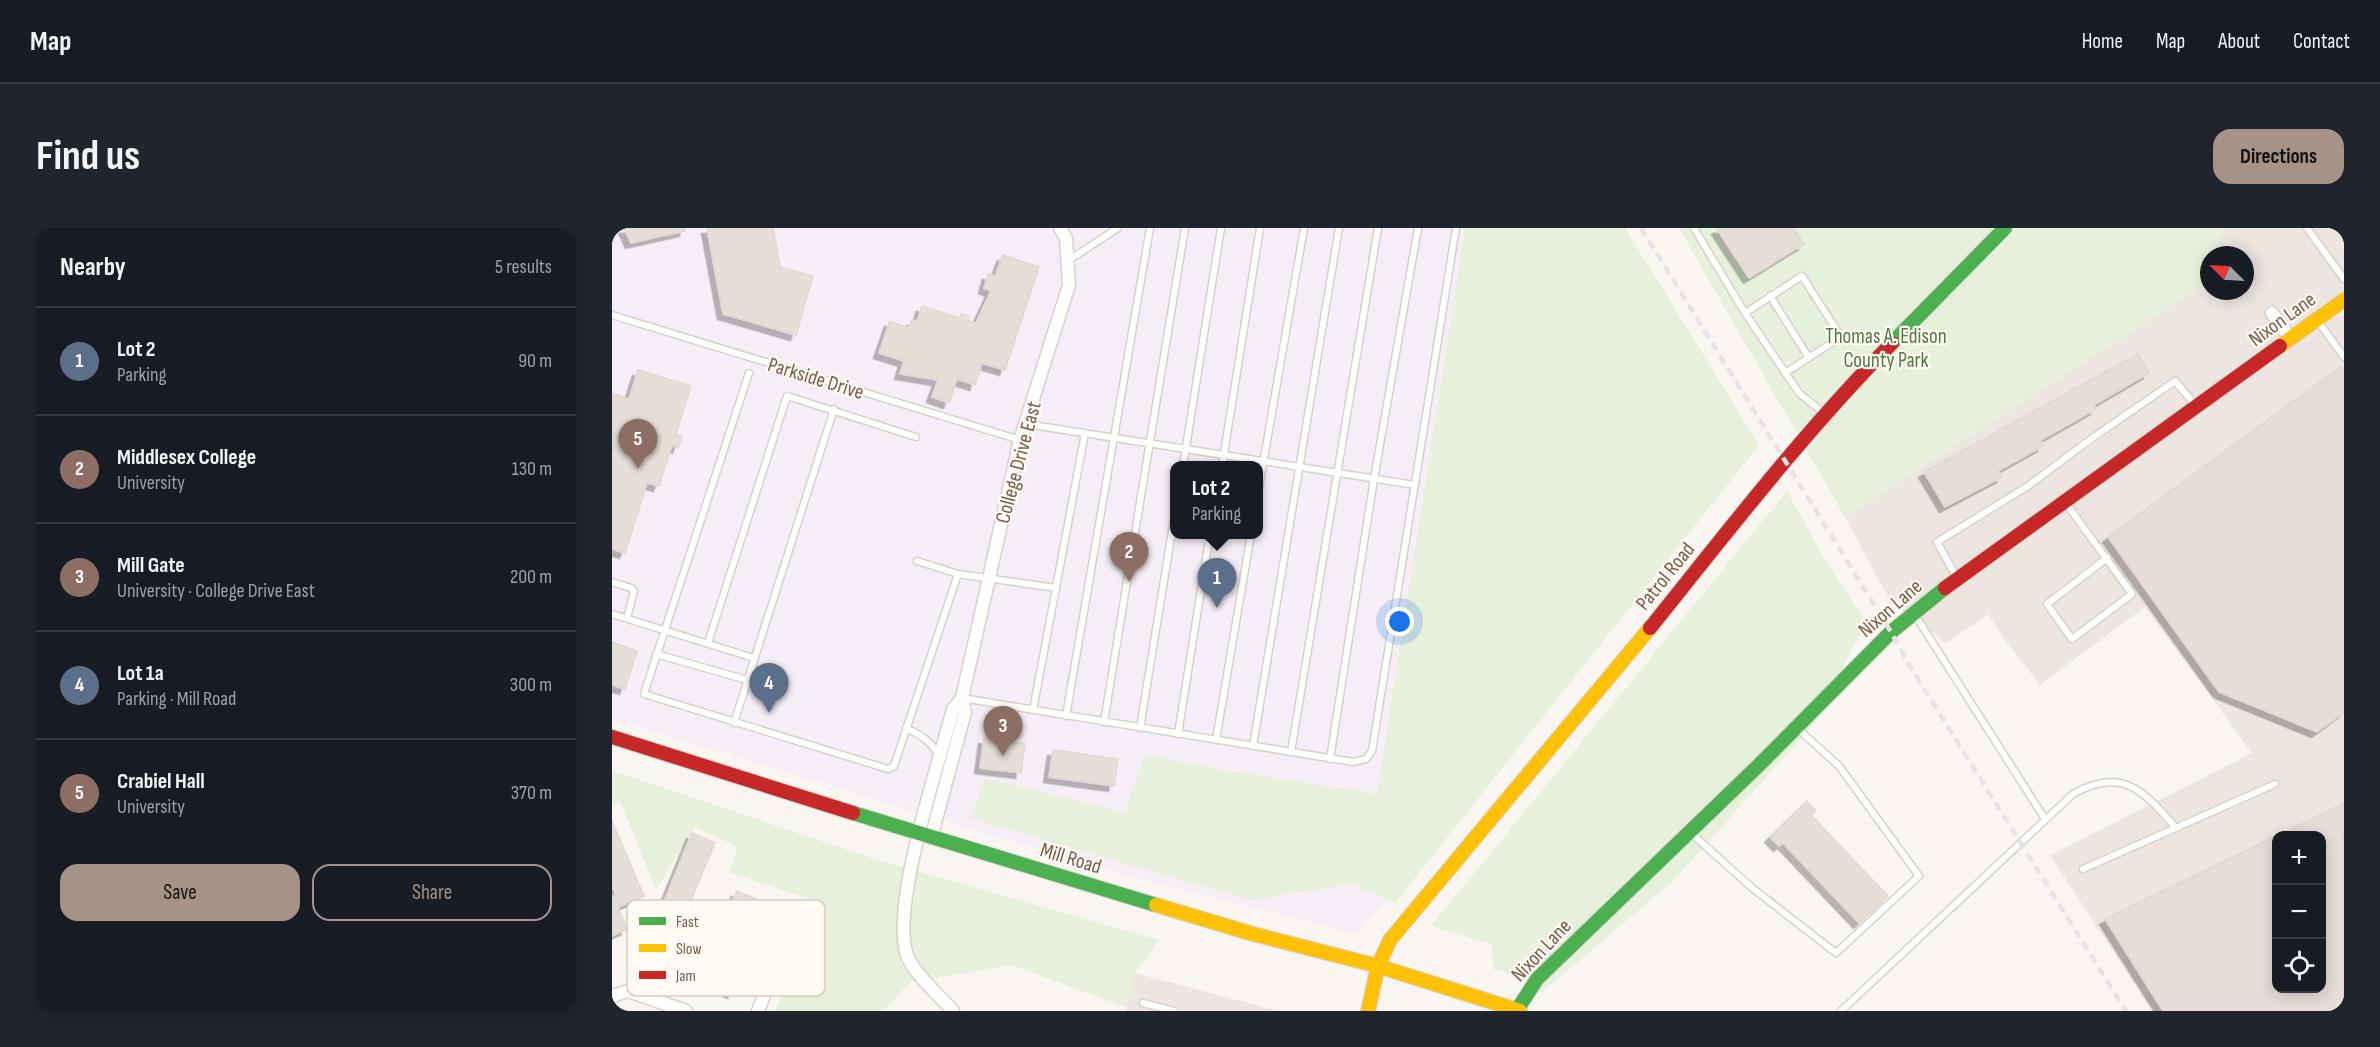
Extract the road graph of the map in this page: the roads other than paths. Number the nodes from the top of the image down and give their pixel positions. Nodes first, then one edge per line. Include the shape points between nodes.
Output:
1 (1060, 228) edge
2 (1150, 228) edge
3 (1185, 228) edge
4 (1221, 228) edge
5 (1260, 228) edge
6 (1304, 228) edge
7 (1339, 228) edge
8 (1378, 228) edge
9 (1418, 228) edge
10 (1456, 228) edge
11 (1694, 228) edge
12 (2005, 228) edge
13 (2307, 228) edge
14 (1115, 229) edge
15 (1069, 260) junction
16 (2344, 279) edge
17 (1770, 297) junction
18 (2344, 300) edge
19 (1745, 313) junction
20 (2272, 313) dead end
21 (612, 315) edge
22 (2317, 320) junction
23 (2290, 338) junction
24 (2344, 357) edge
25 (1809, 358) junction
26 (749, 373) dead end
27 (1785, 373) junction
28 (2196, 406) junction
29 (834, 410) junction
30 (1826, 414) junction
31 (1026, 424) junction
32 (1085, 433) junction
33 (916, 437) dead end
34 (1113, 438) junction
35 (1020, 441) junction
36 (1148, 444) junction
37 (1185, 449) junction
38 (1223, 455) junction
39 (1184, 461) edge
40 (1222, 461) edge
41 (1253, 461) edge
42 (1263, 463) joint
43 (1300, 468) junction
44 (1336, 474) junction
45 (1374, 479) junction
46 (1415, 485) junction
47 (2064, 501) junction
48 (1171, 539) edge
49 (1209, 539) edge
50 (1250, 539) edge
51 (2107, 558) junction
52 (917, 561) dead end
53 (958, 574) junction
54 (989, 577) junction
55 (1957, 579) junction
56 (612, 582) edge
57 (1056, 588) junction
58 (1914, 613) junction
59 (612, 614) edge
60 (627, 618) junction
61 (665, 630) junction
62 (708, 643) junction
63 (656, 654) junction
64 (754, 657) junction
65 (747, 680) junction
66 (962, 698) junction
67 (1034, 710) junction
68 (1066, 716) junction
69 (1104, 722) junction
70 (734, 723) junction
71 (906, 728) junction
72 (1140, 728) junction
73 (1796, 728) junction
74 (954, 731) junction
75 (1178, 734) junction
76 (612, 737) edge
77 (1216, 740) junction
78 (1253, 746) junction
79 (1291, 752) junction
80 (940, 757) junction
81 (1330, 759) junction
82 (2275, 784) dead end
83 (2045, 819) junction
84 (2176, 828) junction
85 (1690, 831) junction
86 (925, 837) junction
87 (2083, 869) dead end
88 (1378, 966) junction
89 (627, 991) edge
90 (612, 996) edge
91 (642, 996) edge
92 (764, 996) edge
93 (1143, 1003) dead end
94 (686, 1011) edge
95 (758, 1011) edge
96 (953, 1011) edge
97 (1174, 1011) edge
98 (1368, 1011) edge
99 (1519, 1011) edge
100 (1841, 1011) edge

1 - 15 street, College Drive East via 1066,237
2 - 34 lane
3 - 36 lane
4 - 37 lane
5 - 38 lane
6 - 42 lane
7 - 43 lane
8 - 44 lane
9 - 45 lane
10 - 46 lane
11 - 19 lane
12 - 30 street, Patrol Road
13 - 16 lane
14 - 15 lane
15 - 31 street, College Drive East via 1069,285
17 - 19 lane
17 - 25 lane
17 - 25 lane via 1802,276 1809,286 1840,337
18 - 22 street, Nixon Lane
19 - 27 lane
20 - 23 street
21 - 35 lane, Parkside Drive
22 - 23 street, Nixon Lane
22 - 24 lane
23 - 28 street, Nixon Lane
25 - 27 lane
26 - 61 lane
27 - 30 lane via 1799,393
28 - 47 street, Nixon Lane
28 - 55 lane via 2175,381 2028,486 1937,542
29 - 33 lane
29 - 62 lane via 787,396
29 - 64 lane
30 - 88 street, Patrol Road via 1390,940
31 - 32 lane
31 - 35 street, College Drive East
32 - 34 lane
32 - 57 lane
34 - 36 lane
34 - 68 lane
35 - 54 street, College Drive East
36 - 37 lane
36 - 69 lane
37 - 38 lane
37 - 39 lane
38 - 40 lane
38 - 41 lane
42 - 43 lane
43 - 44 lane
43 - 78 lane
44 - 45 lane
44 - 79 lane
45 - 46 lane
45 - 81 lane
46 - 81 lane via 1372,751 1366,759 1353,762
47 - 51 lane
47 - 55 street, Nixon Lane
48 - 72 lane
49 - 75 lane
50 - 77 lane
51 - 51 lane via 2133,594 2072,639 2046,604
52 - 53 lane
53 - 54 lane
53 - 71 lane
54 - 57 lane
54 - 66 street, College Drive East
55 - 58 street, Nixon Lane
56 - 60 lane via 634,591
57 - 67 lane
58 - 73 street, Nixon Lane
58 - 83 lane
59 - 60 lane
60 - 61 lane
61 - 62 lane
61 - 63 lane
62 - 64 lane
63 - 65 lane
63 - 70 lane via 644,694
64 - 65 lane
65 - 70 lane
66 - 67 lane
66 - 74 street, College Drive East via 953,710
67 - 68 lane
68 - 69 lane
69 - 72 lane
70 - 71 lane via 888,769 894,766
71 - 80 lane via 926,739
72 - 75 lane
73 - 85 street, Nixon Lane
73 - 85 lane via 1839,766 1919,876 1836,953 1751,887
74 - 80 street, College Drive East
74 - 86 street, College Drive East
75 - 77 lane
76 - 86 street, Mill Road
77 - 78 lane
78 - 79 lane
79 - 81 lane
80 - 86 street, College Drive East
82 - 84 lane
83 - 84 lane via 2087,786 2120,782 2150,797
83 - 100 lane
84 - 87 lane
85 - 99 street, Nixon Lane via 1537,979
86 - 88 street, Mill Road via 1253,934
86 - 96 street via 906,892 904,945 912,963
88 - 98 street, Patrol Road
88 - 99 street, Mill Road
89 - 90 street
91 - 94 street
92 - 95 street
93 - 97 lane

